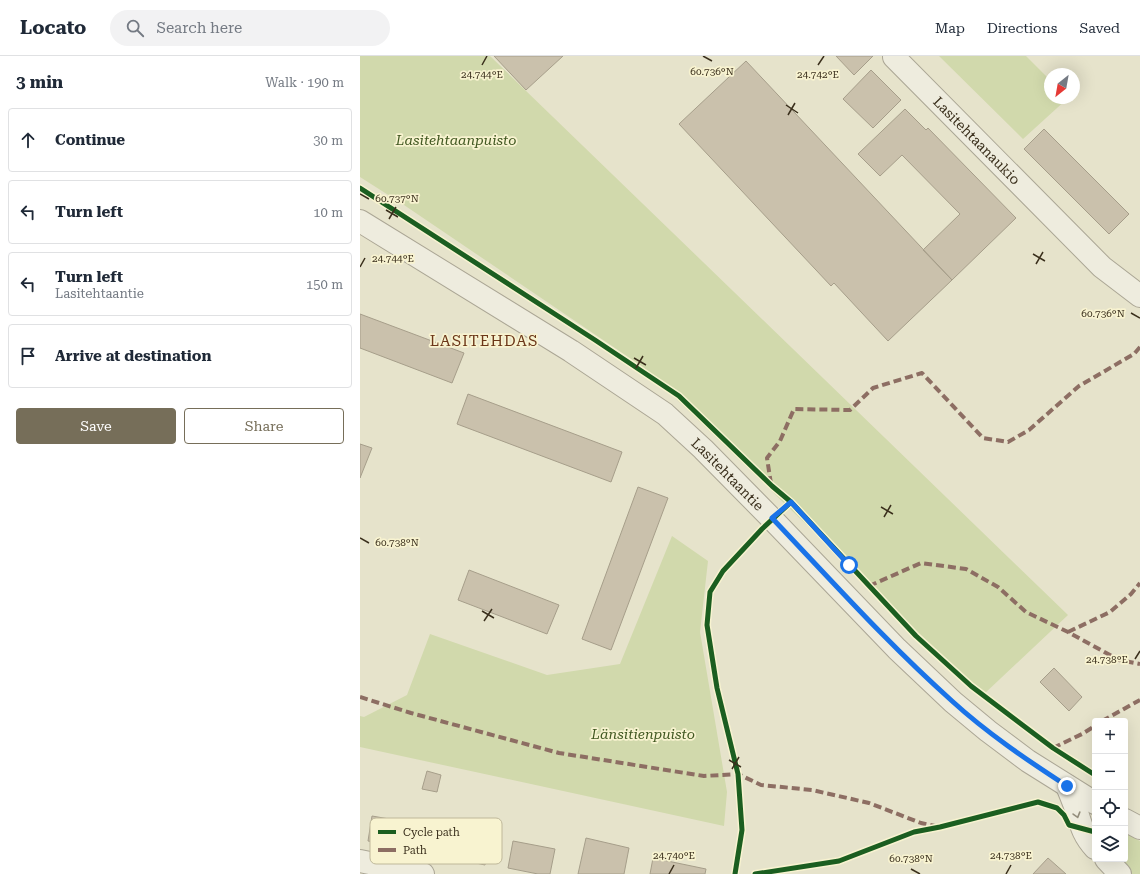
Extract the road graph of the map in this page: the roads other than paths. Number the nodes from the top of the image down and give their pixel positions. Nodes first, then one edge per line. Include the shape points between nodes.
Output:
1 (895, 56) edge
2 (360, 221) edge
3 (1140, 296) edge
4 (1067, 786) junction
5 (1092, 801) edge
6 (1128, 822) edge
7 (1140, 828) edge
8 (1092, 844) edge
9 (360, 861) edge
10 (1109, 862) edge
11 (370, 863) edge
12 (375, 864) edge
13 (424, 874) edge
14 (1120, 874) edge

1 - 3 street, Lasitehtaanaukio via 1059,225 1102,267
2 - 4 street, Lasitehtaantie via 571,351 665,414 772,518 897,649 953,702 1028,761
4 - 5 street, Lasitehtaantie
4 -> 8 street via 1081,828
6 - 7 street
9 - 11 street
10 - 14 street
12 - 13 street

